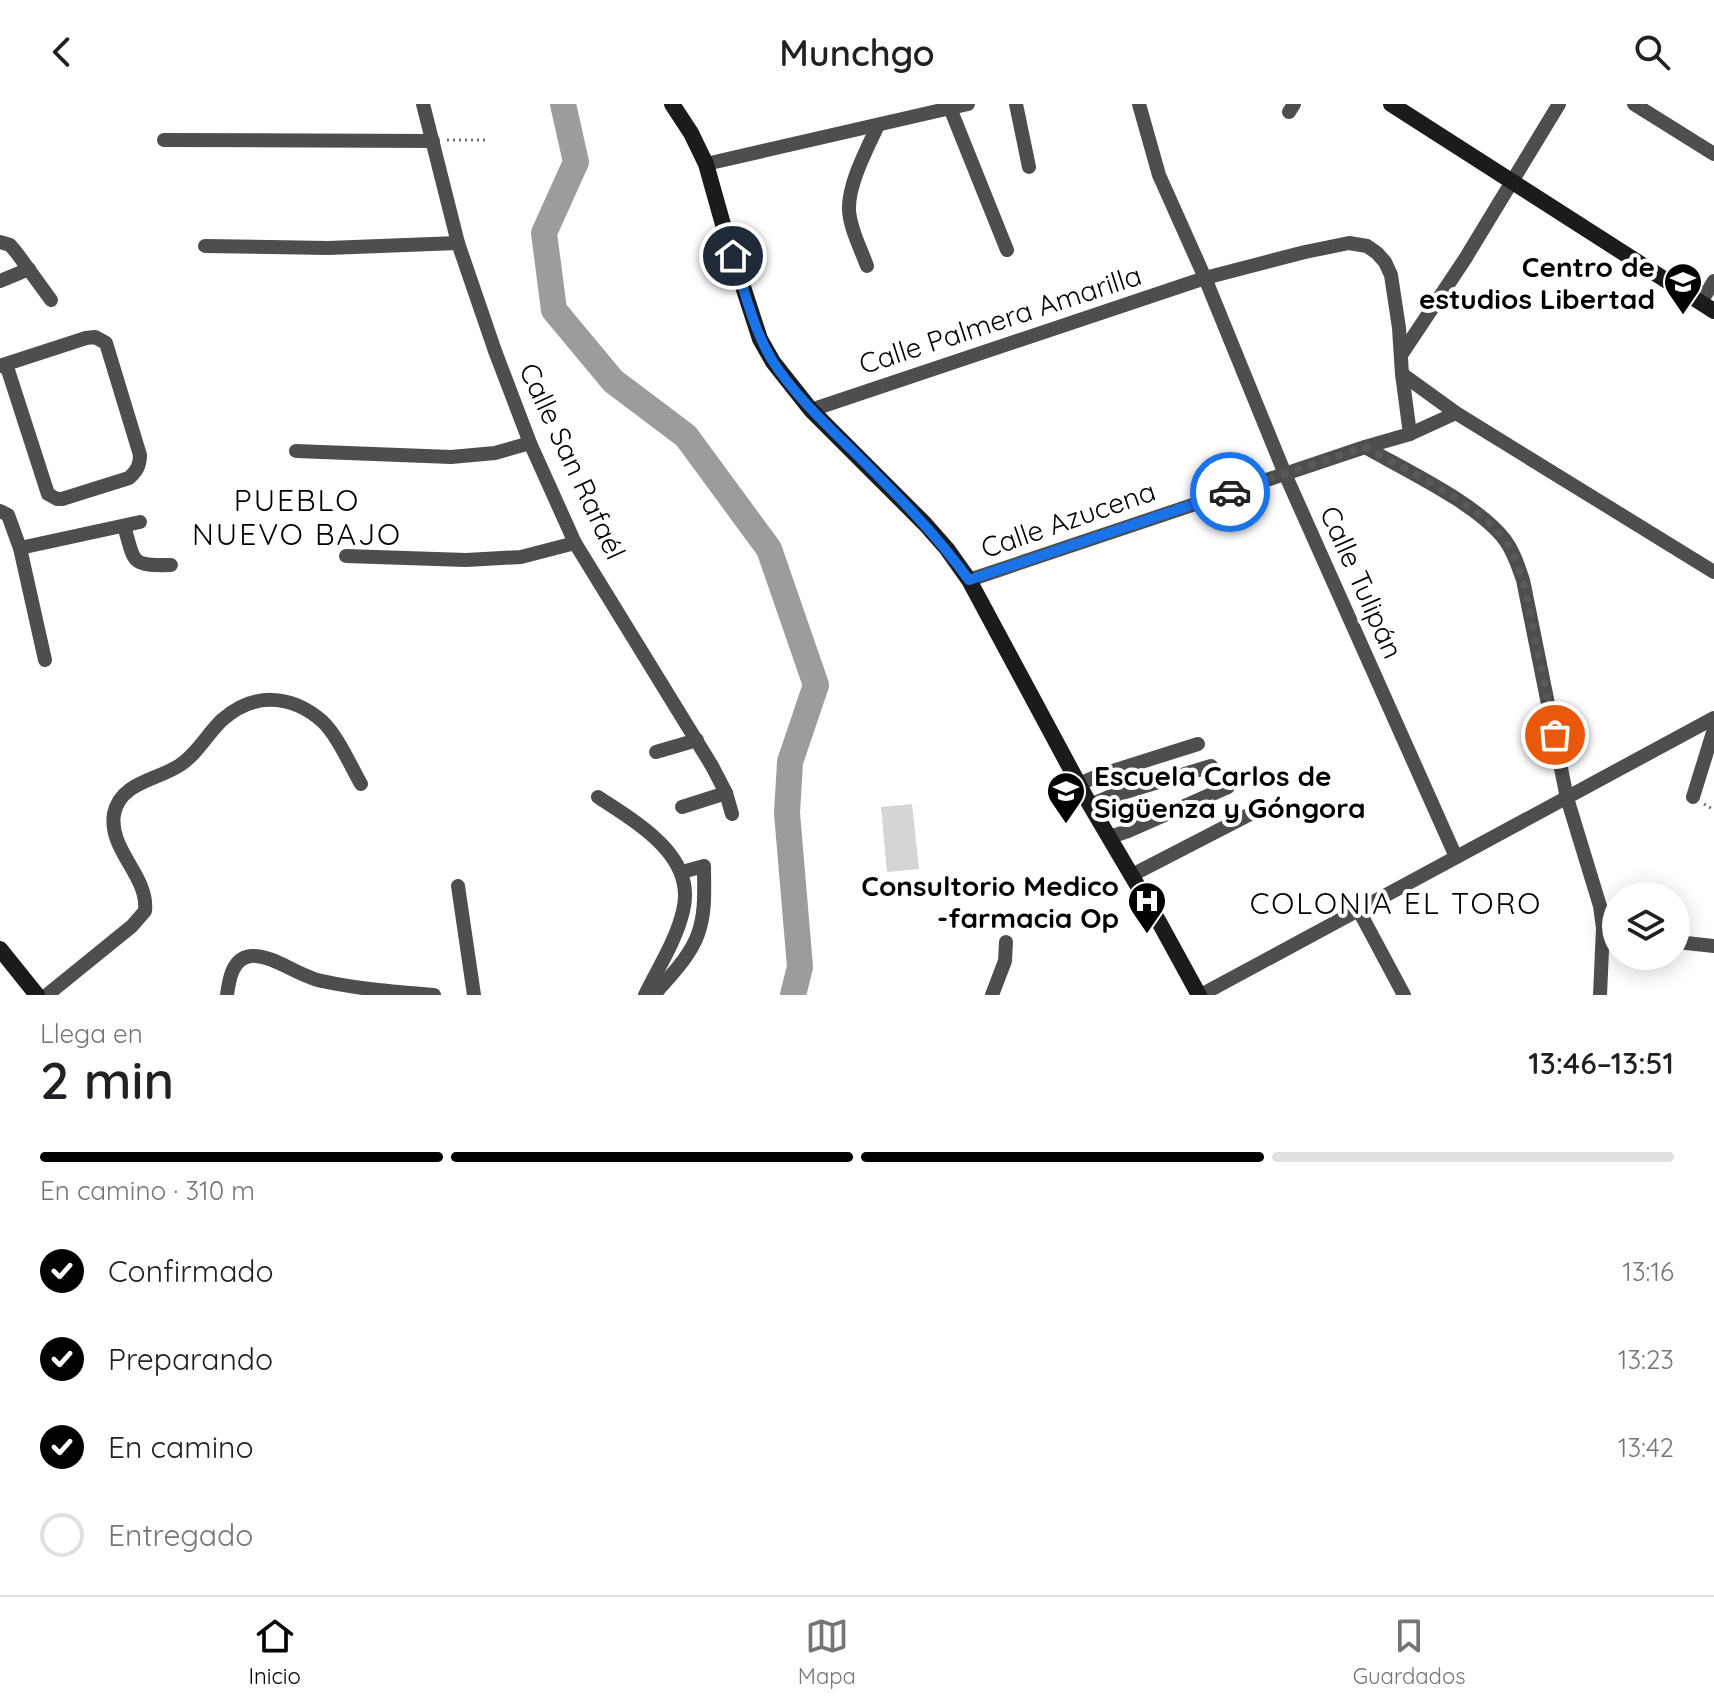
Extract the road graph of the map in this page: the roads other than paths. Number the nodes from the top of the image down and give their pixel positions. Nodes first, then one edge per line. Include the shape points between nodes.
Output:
1 (423, 104) edge
2 (672, 104) edge
3 (968, 104) edge
4 (1016, 104) edge
5 (1139, 104) edge
6 (1391, 104) edge
7 (1559, 104) edge
8 (1634, 104) edge
9 (950, 108) junction
10 (878, 125) junction
11 (164, 140) dead end
12 (433, 141) junction
13 (1714, 154) edge
14 (706, 164) junction
15 (1029, 167) dead end
16 (1511, 181) junction
17 (0, 242) edge
18 (458, 243) junction
19 (205, 246) dead end
20 (1007, 250) dead end
21 (867, 266) dead end
22 (29, 269) junction
23 (1205, 278) junction
24 (0, 281) edge
25 (1714, 281) edge
26 (51, 300) dead end
27 (1707, 307) edge
28 (1401, 355) junction
29 (3, 365) edge
30 (1402, 374) junction
31 (811, 410) junction
32 (1456, 413) junction
33 (1410, 434) junction
34 (530, 443) junction
35 (1365, 447) junction
36 (296, 451) dead end
37 (1285, 474) junction
38 (0, 511) edge
39 (140, 522) dead end
40 (124, 526) junction
41 (575, 543) junction
42 (20, 548) junction
43 (346, 556) dead end
44 (171, 565) dead end
45 (1714, 572) edge
46 (969, 580) junction
47 (45, 660) dead end
48 (1714, 718) edge
49 (1714, 729) edge
50 (697, 740) junction
51 (1198, 744) dead end
52 (656, 752) dead end
53 (1211, 766) dead end
54 (361, 784) dead end
55 (1079, 784) junction
56 (1228, 787) dead end
57 (726, 793) junction
58 (598, 797) dead end
59 (1693, 797) dead end
60 (1567, 798) junction
61 (1090, 805) junction
62 (682, 807) dead end
63 (1258, 810) dead end
64 (732, 814) dead end
65 (1110, 837) junction
66 (1456, 857) junction
67 (682, 872) junction
68 (1132, 875) junction
69 (458, 886) dead end
70 (1358, 909) junction
71 (1006, 942) dead end
72 (1690, 943) edge
73 (1714, 946) edge
74 (0, 949) edge
75 (318, 981) junction
76 (37, 995) edge
77 (47, 995) edge
78 (227, 995) edge
79 (331, 995) edge
80 (434, 995) edge
81 (474, 995) edge
82 (645, 995) edge
83 (654, 995) edge
84 (992, 995) edge
85 (1200, 995) edge
86 (1404, 995) edge
87 (1600, 995) edge

1 - 12 street, Calle San Rafaél
2 - 14 main road
3 - 9 street
4 - 15 street
5 - 23 street, Calle Tulipán via 1159,175
6 - 16 main road
7 - 16 street
8 - 13 street
9 - 10 street
9 - 20 street
10 - 14 street
10 - 21 street via 849,209
11 - 12 street
12 - 18 street, Calle San Rafaél
14 - 31 main road via 760,339
16 - 27 main road
16 - 28 street
17 - 22 street via 10,245
18 - 19 street
18 - 34 street, Calle San Rafaél
22 - 24 street
22 - 26 street
23 - 28 street, Calle Palmera Amarilla via 1349,243 1367,246 1391,275
23 - 31 street, Calle Palmera Amarilla
23 - 37 street, Calle Tulipán
25 - 27 street
28 - 30 street, Calle Palmera Amarilla
29 - 29 street via 86,338 106,343 140,455 135,473 62,499 48,494
30 - 32 street
30 - 33 street, Calle Palmera Amarilla
31 - 46 main road via 925,524
32 - 33 street, Calle Azucena
32 - 45 street
33 - 35 street, Calle Azucena
34 - 36 street via 451,457
34 - 41 street, Calle San Rafaél
35 - 37 street, Calle Azucena
35 - 60 street via 1489,523 1516,558
37 - 46 street, Calle Azucena
37 - 66 street, Calle Tulipán
38 - 42 street via 8,515
39 - 40 street
40 - 42 street
40 - 44 street via 138,562
41 - 43 street via 521,557
41 - 50 street, Calle San Rafaél
42 - 47 street
46 - 55 main road
48 - 60 street
49 - 59 street
50 - 52 street
50 - 57 street, Calle San Rafaél
51 - 55 street
53 - 61 street
54 - 77 street via 333,735 304,709 288,701 245,703 182,764 127,790 120,800 113,824 146,896 145,911
55 - 61 main road
56 - 65 street
57 - 62 street
57 - 64 street, Calle San Rafaél
58 - 67 street via 641,825
60 - 66 street
60 - 87 street via 1602,917
61 - 65 main road
63 - 68 street
65 - 68 main road
66 - 70 street
67 - 82 street via 683,912
67 - 83 street via 704,866 698,935
68 - 85 main road
69 - 81 street
70 - 85 street
70 - 86 street
71 - 84 street via 1002,973
72 - 73 street
74 - 76 main road
75 - 78 street via 253,955 235,966
75 - 79 street
75 - 80 street

